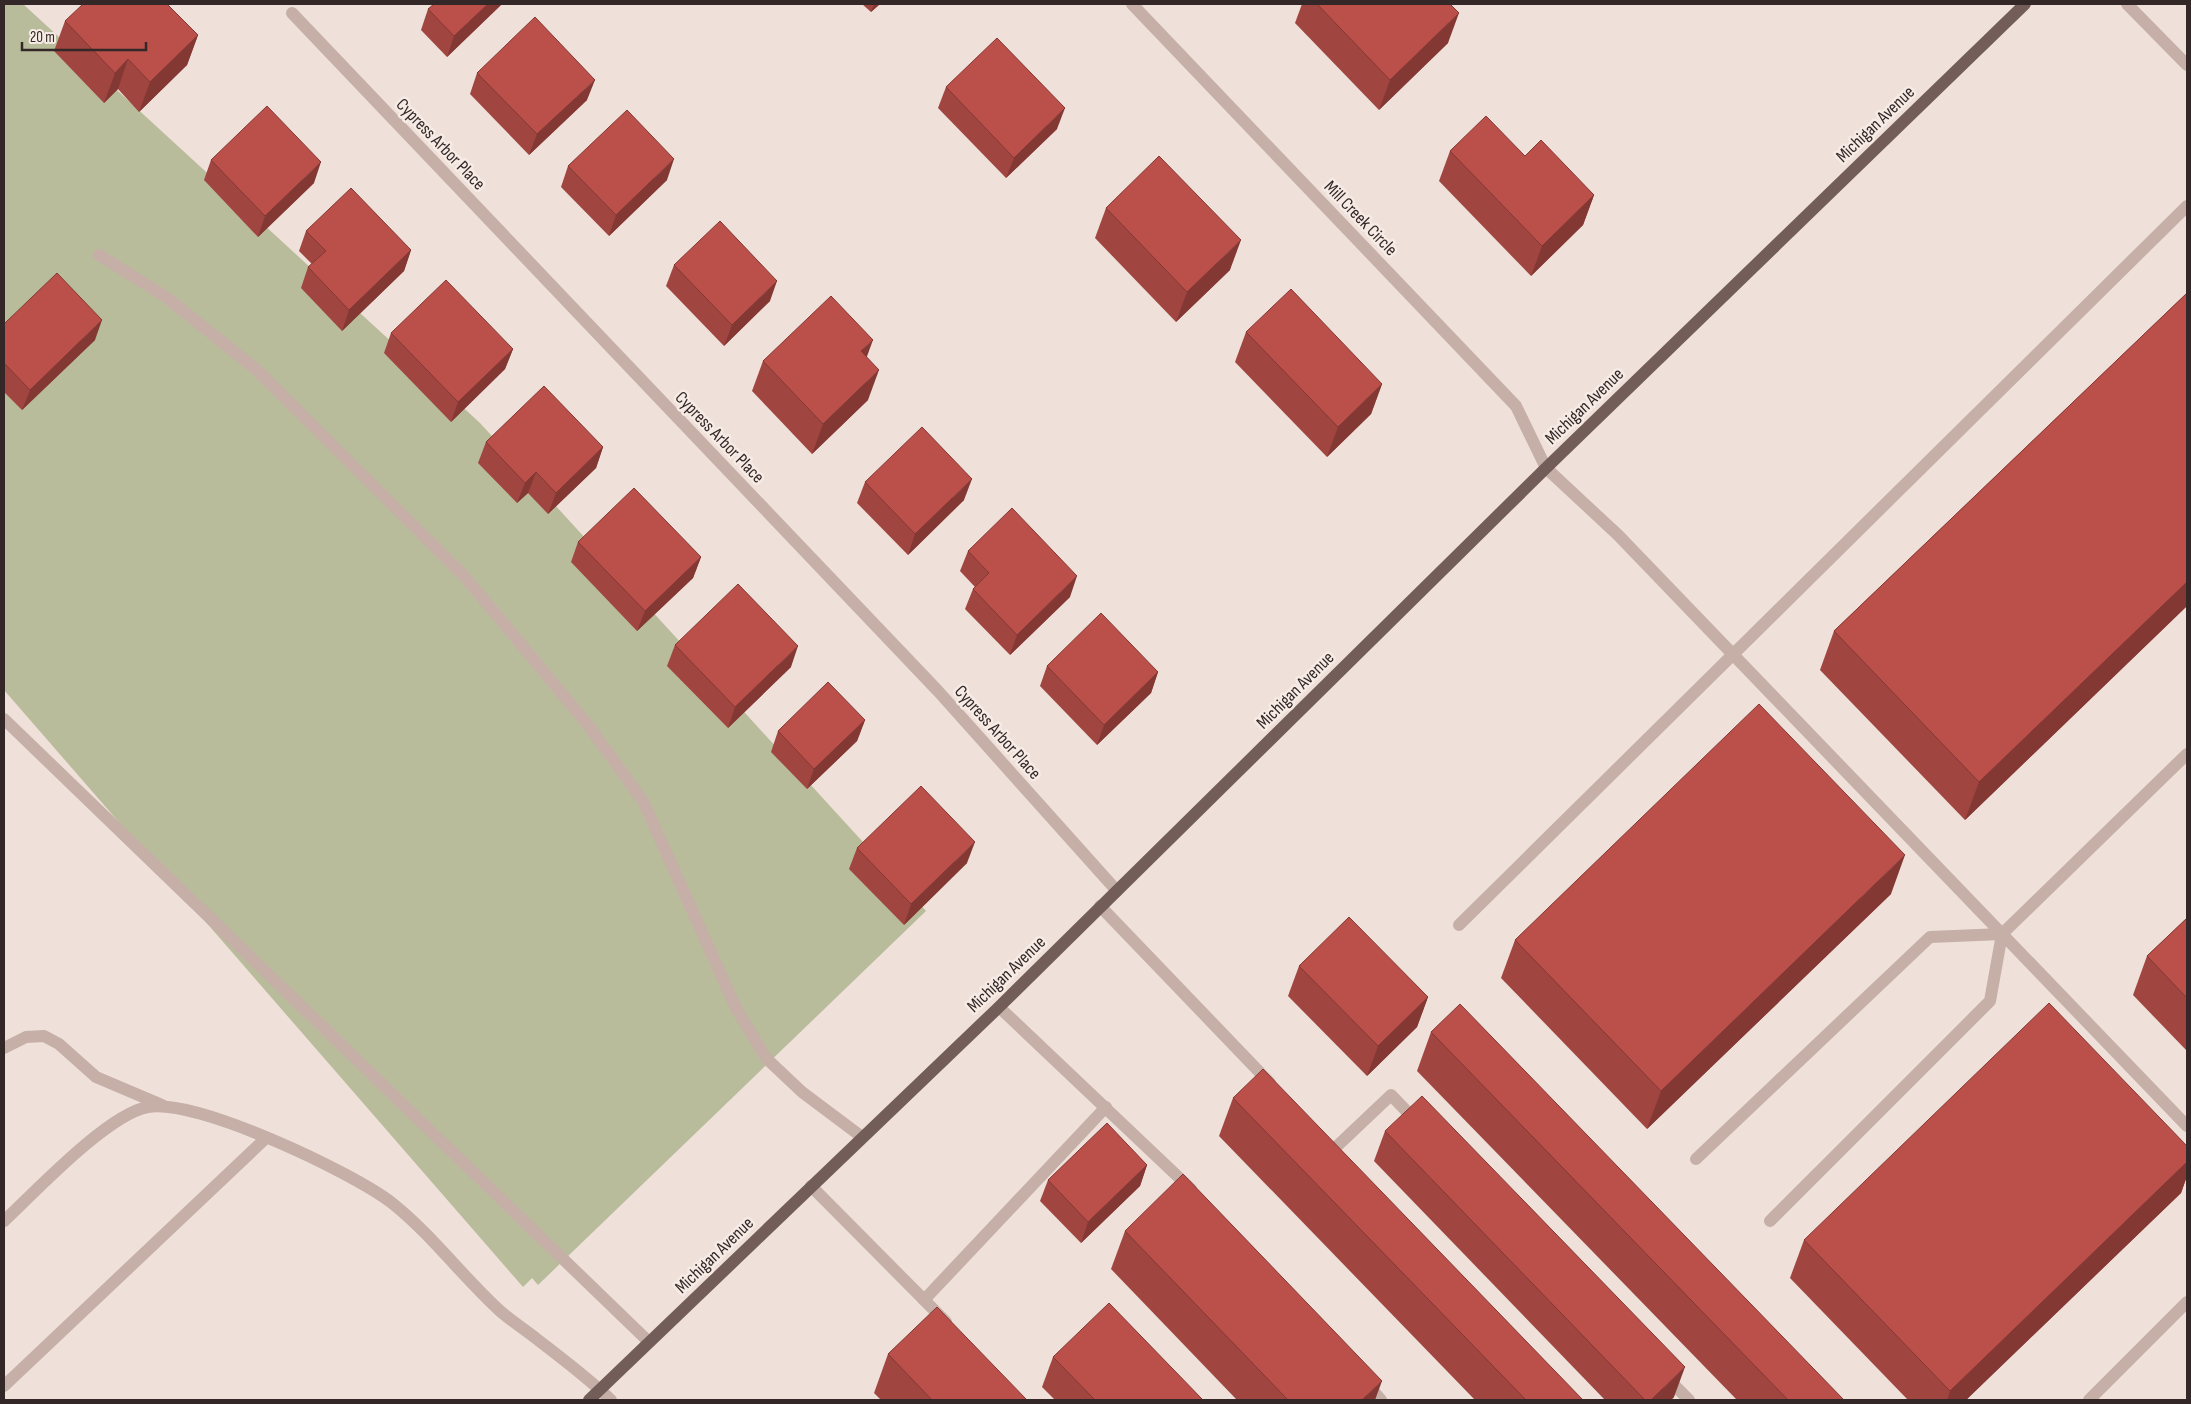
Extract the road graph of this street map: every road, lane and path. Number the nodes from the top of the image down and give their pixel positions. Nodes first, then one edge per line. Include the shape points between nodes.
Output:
1 (1132, 4) edge
2 (2025, 4) edge
3 (2127, 4) edge
4 (292, 13) dead end
5 (2187, 65) edge
6 (2187, 206) edge
7 (99, 255) dead end
8 (1546, 468) junction
9 (1734, 655) junction
10 (4, 718) edge
11 (2187, 754) edge
12 (1117, 891) junction
13 (1100, 906) junction
14 (1459, 925) dead end
15 (2002, 934) junction
16 (999, 1007) junction
17 (4, 1048) edge
18 (1278, 1090) edge
19 (164, 1106) junction
20 (1106, 1107) junction
21 (2187, 1126) edge
22 (1426, 1130) edge
23 (862, 1137) junction
24 (266, 1138) junction
25 (1334, 1150) edge
26 (1696, 1159) dead end
27 (811, 1186) junction
28 (1203, 1201) edge
29 (4, 1221) edge
30 (1770, 1221) dead end
31 (924, 1300) junction
32 (2187, 1302) edge
33 (957, 1333) edge
34 (649, 1342) junction
35 (1654, 1365) edge
36 (1361, 1378) edge
37 (4, 1386) edge
38 (600, 1390) junction
39 (589, 1400) edge
40 (611, 1400) edge
41 (1381, 1400) edge
42 (1689, 1400) edge
43 (2088, 1400) edge

1 - 8 street, Mill Creek Circle via 1516,406
2 - 8 main road, Michigan Avenue
3 - 5 street
4 - 12 street, Cypress Arbor Place via 938,691
6 - 9 street
7 - 23 street via 166,297 258,371 465,576 588,725 643,801 736,1008 766,1058 802,1092
8 - 9 street via 1618,535
8 - 12 main road, Michigan Avenue
9 - 14 street
9 - 15 street
10 - 34 street
11 - 15 street
12 - 13 main road, Michigan Avenue
13 - 16 main road, Michigan Avenue
13 - 18 street
15 - 21 street
15 - 26 street via 1930,937
15 - 30 street via 1990,1002
16 - 20 street
16 - 23 main road, Michigan Avenue
17 - 19 street via 26,1037 44,1036 59,1044 96,1077
19 - 24 street via 205,1115
19 - 29 street via 132,1112 114,1122
20 - 28 street
20 - 31 street
22 - 25 street via 1391,1095
23 - 27 main road, Michigan Avenue
24 - 37 street
24 - 38 street via 345,1175 392,1203 500,1310
27 - 31 street
27 - 34 main road, Michigan Avenue
31 - 33 street
32 - 43 street
34 - 38 main road, Michigan Avenue
35 - 42 street
36 - 41 street
38 - 39 main road, Michigan Avenue
38 - 40 street

